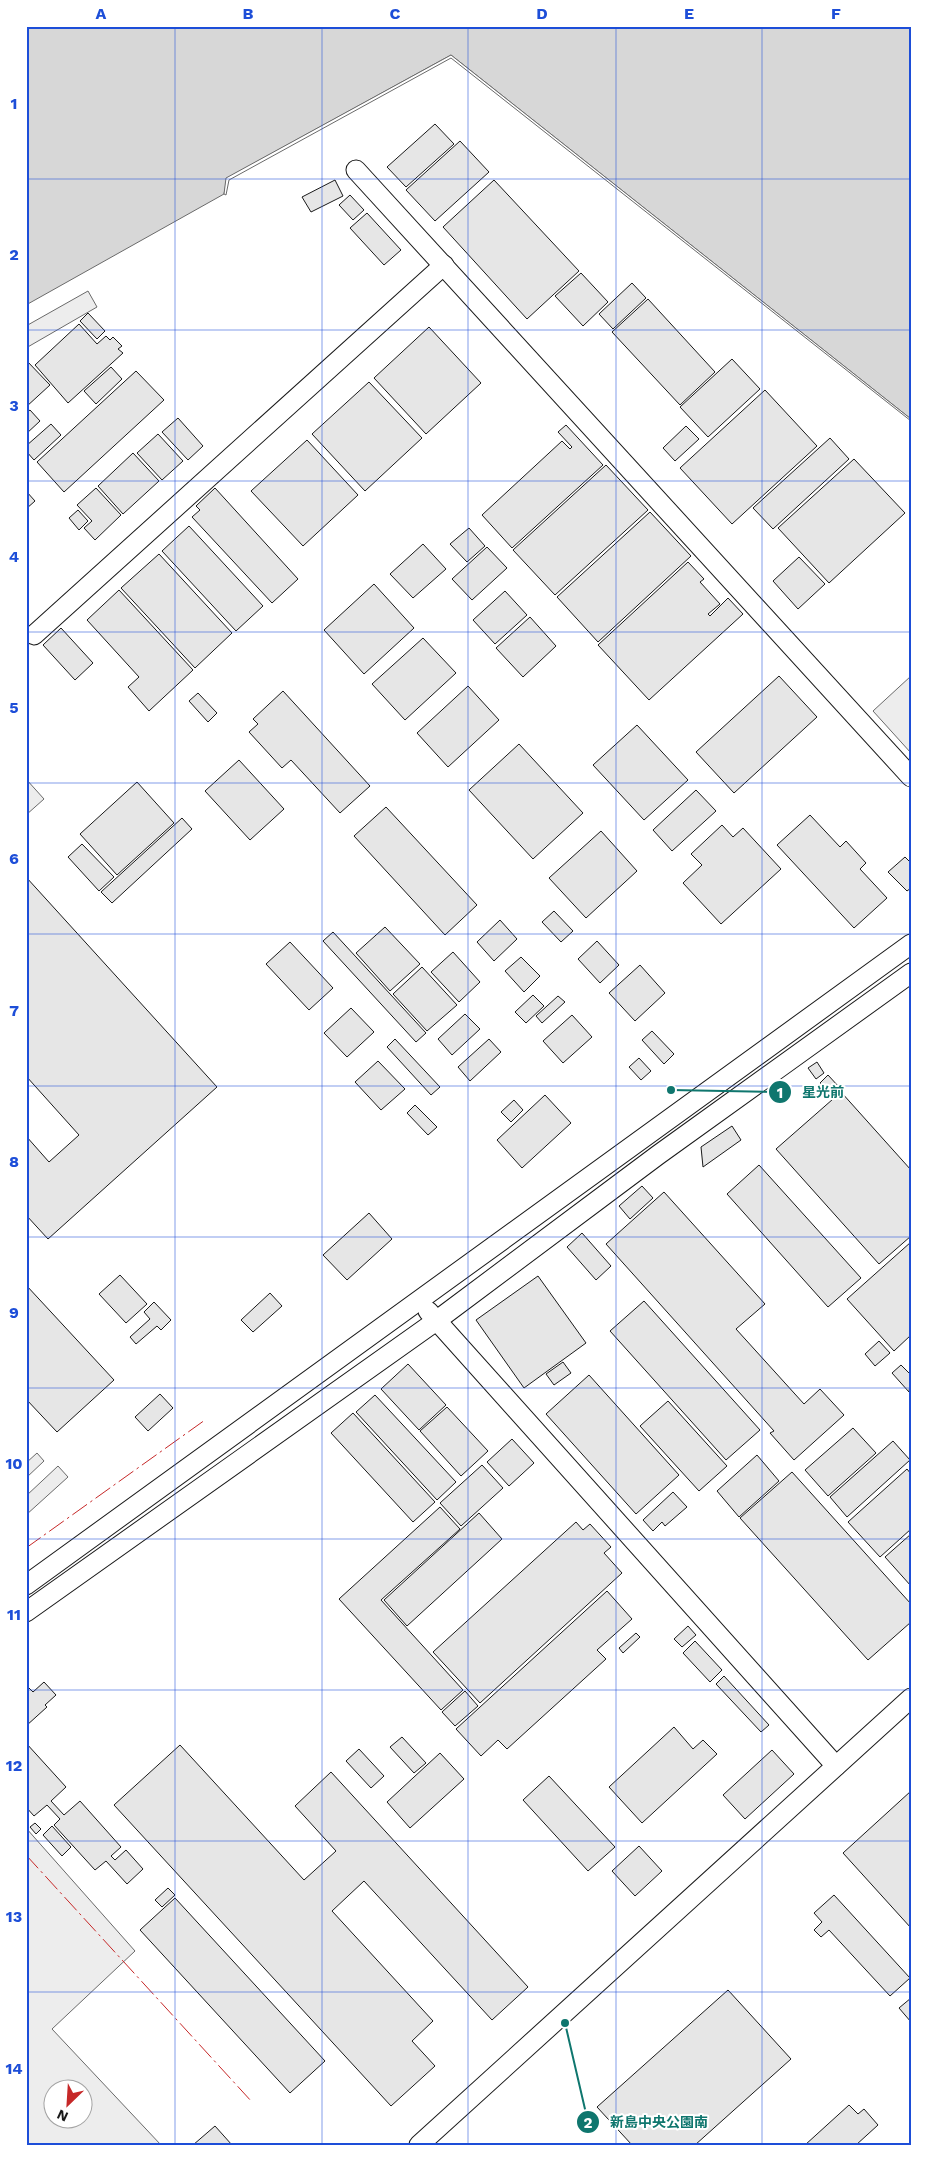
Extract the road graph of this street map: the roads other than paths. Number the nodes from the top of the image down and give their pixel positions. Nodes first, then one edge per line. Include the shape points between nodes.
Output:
1 (356, 170) dead end
2 (444, 264) junction
3 (34, 635) dead end
4 (911, 777) edge
5 (911, 944) edge
6 (911, 973) edge
7 (421, 1301) junction
8 (436, 1321) junction
9 (26, 1585) edge
10 (26, 1612) edge
11 (911, 1698) edge
12 (836, 1766) junction
13 (419, 2145) edge

1 - 2 street
2 - 3 street
2 - 4 street
5 - 7 street
6 - 8 street via 658,1155
7 - 8 street
7 - 9 street
8 - 10 street
8 - 12 street
11 - 12 street
12 - 13 street

